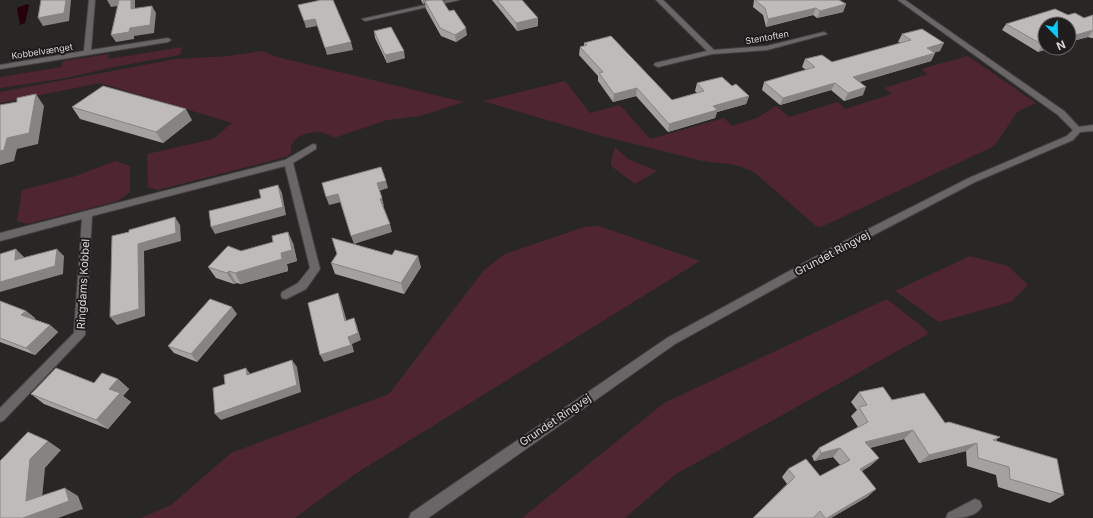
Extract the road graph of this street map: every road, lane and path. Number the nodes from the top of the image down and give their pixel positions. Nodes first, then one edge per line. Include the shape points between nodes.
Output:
1 (92, 0) edge
2 (456, 0) edge
3 (659, 0) edge
4 (901, 0) edge
5 (364, 19) dead end
6 (824, 34) dead end
7 (168, 40) dead end
8 (712, 52) junction
9 (87, 53) junction
10 (658, 66) dead end
11 (0, 67) edge
12 (1093, 128) edge
13 (1077, 130) junction
14 (313, 147) dead end
15 (288, 162) junction
16 (87, 216) junction
17 (0, 237) edge
18 (286, 295) dead end
19 (0, 416) edge
20 (975, 506) dead end
21 (416, 518) edge
22 (953, 518) edge

1 - 9 street, Kobbelvænget
2 - 5 street
3 - 8 street
4 - 13 street via 1061,113
6 - 8 street, Stentoften via 767,48
7 - 9 street, Kobbelvænget
8 - 10 street, Stentoften
9 - 11 street, Kobbelvænget
12 - 13 street
13 - 21 street, Grundet Ringvej via 1070,138 972,180 838,249 670,341
14 - 15 street
15 - 16 street
15 - 18 street via 315,269 302,286
16 - 17 street
16 - 19 street, Ringdams Kobbel via 80,335
20 - 22 street

